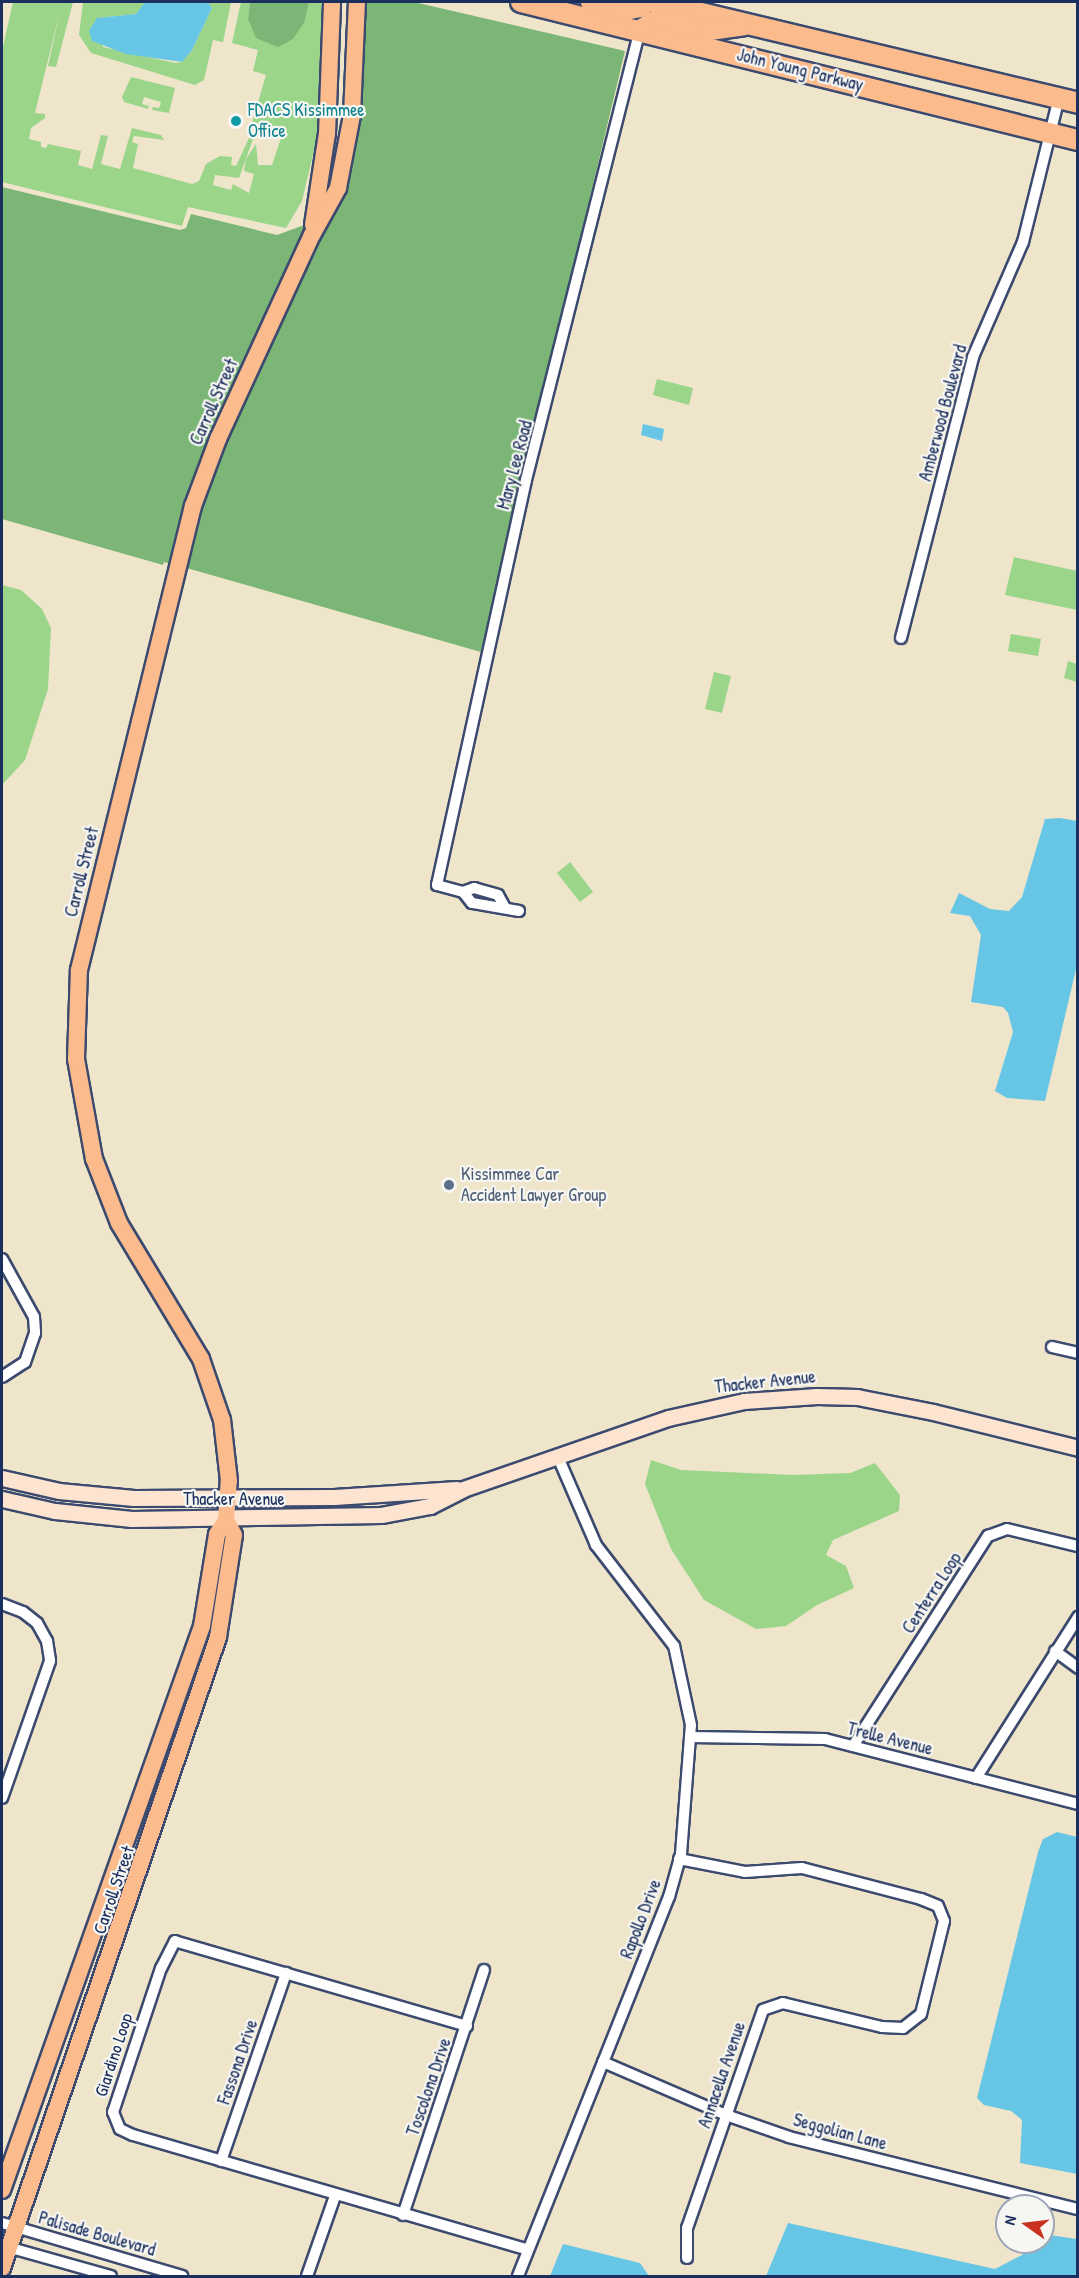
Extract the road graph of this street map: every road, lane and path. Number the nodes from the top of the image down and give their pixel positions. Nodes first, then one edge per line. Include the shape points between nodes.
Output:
1 (332, 2) edge
2 (357, 2) edge
3 (530, 2) edge
4 (591, 2) edge
5 (646, 2) edge
6 (655, 2) edge
7 (755, 24) junction
8 (640, 30) junction
9 (1068, 100) edge
10 (1051, 133) junction
11 (1077, 140) edge
12 (312, 235) junction
13 (901, 638) dead end
14 (519, 911) dead end
15 (2, 1259) edge
16 (1052, 1347) dead end
17 (1077, 1353) edge
18 (2, 1377) edge
19 (1077, 1448) edge
20 (558, 1457) junction
21 (2, 1478) edge
22 (463, 1489) junction
23 (228, 1498) junction
24 (2, 1499) edge
25 (226, 1520) junction
26 (1077, 1546) edge
27 (2, 1604) edge
28 (1077, 1617) edge
29 (1055, 1651) junction
30 (1077, 1668) edge
31 (184, 1677) junction
32 (690, 1737) junction
33 (853, 1746) junction
34 (976, 1778) junction
35 (2, 1798) edge
36 (1077, 1804) edge
37 (150, 1845) junction
38 (679, 1859) junction
39 (484, 1970) dead end
40 (286, 1973) junction
41 (467, 2026) junction
42 (603, 2062) junction
43 (726, 2115) junction
44 (221, 2161) junction
45 (2, 2190) edge
46 (336, 2196) junction
47 (1077, 2210) edge
48 (403, 2215) junction
49 (8, 2225) edge
50 (5, 2246) edge
51 (528, 2250) junction
52 (687, 2259) dead end
53 (2, 2268) edge
54 (111, 2277) edge
55 (182, 2277) edge
56 (307, 2277) edge
57 (518, 2277) edge

1 - 12 main road, Carroll Street via 327,134
2 - 12 main road, Carroll Street via 352,115 344,166 339,188
3 - 8 highway, John Young Parkway
4 - 5 highway via 625,10
6 - 7 highway, John Young Parkway
7 - 8 highway via 710,30 658,19
7 - 9 highway, John Young Parkway
8 - 10 highway, John Young Parkway
8 - 14 street, Mary Lee Road via 526,480 437,885 463,892 474,888 498,895 504,906
9 - 10 street, Amberwood Boulevard
10 - 11 highway, John Young Parkway
10 - 13 street, Amberwood Boulevard via 1023,242 973,357
12 - 23 main road, Carroll Street via 218,439 193,506 89,927 75,1005 76,1059 94,1159 119,1223 186,1329 212,1387 222,1420
15 - 18 street via 34,1317 35,1333 25,1362
16 - 17 street
19 - 20 street, Thacker Avenue via 933,1412 857,1397 817,1396 704,1408
20 - 22 street, Thacker Avenue
20 - 32 street, Rapollo Drive via 588,1531 674,1646 691,1725
21 - 23 street, Thacker Avenue via 89,1495
22 - 23 street, Thacker Avenue via 354,1497
22 - 25 street, Thacker Avenue via 430,1506 381,1515
23 - 25 main road, Carroll Street
24 - 25 street, Thacker Avenue via 96,1517
25 - 31 main road, Carroll Street via 217,1534 209,1600
25 - 37 main road, Carroll Street via 234,1535 218,1637
26 - 33 street, Centerra Loop via 1007,1529 988,1536
27 - 35 street via 37,1623 47,1641 50,1661
28 - 29 street
29 - 30 street
29 - 34 street
31 - 37 main road via 186,1693 141,1824
31 - 45 main road, Carroll Street
32 - 33 street, Trelle Avenue via 799,1736
32 - 38 street, Rapollo Drive
33 - 34 street, Trelle Avenue
34 - 36 street, Trelle Avenue
37 - 49 main road, Carroll Street
38 - 42 street, Rapollo Drive via 669,1897
38 - 43 street, Annacella Avenue via 745,1872 802,1868 921,1899 938,1906 944,1921 921,2014 903,2028 882,2027 783,2002 763,2010
39 - 41 street, Toscolona Drive
40 - 41 street, Giardino Loop
40 - 44 street, Fassona Drive
40 - 44 street, Giardino Loop via 175,1941 153,1990 115,2101 116,2121 120,2129 133,2135
41 - 48 street, Toscolona Drive
42 - 43 street, Seggolian Lane
42 - 51 street, Rapollo Drive
43 - 47 street, Seggolian Lane via 789,2137
43 - 52 street, Annacella Avenue via 687,2228
44 - 46 street, Giardino Loop
46 - 48 street, Giardino Loop
46 - 56 street
48 - 51 street, Giardino Loop
49 - 50 main road, Carroll Street
49 - 55 street, Palisade Boulevard
50 - 53 main road, Carroll Street
50 - 54 street, Palisade Boulevard
51 - 57 street, Rapollo Drive

